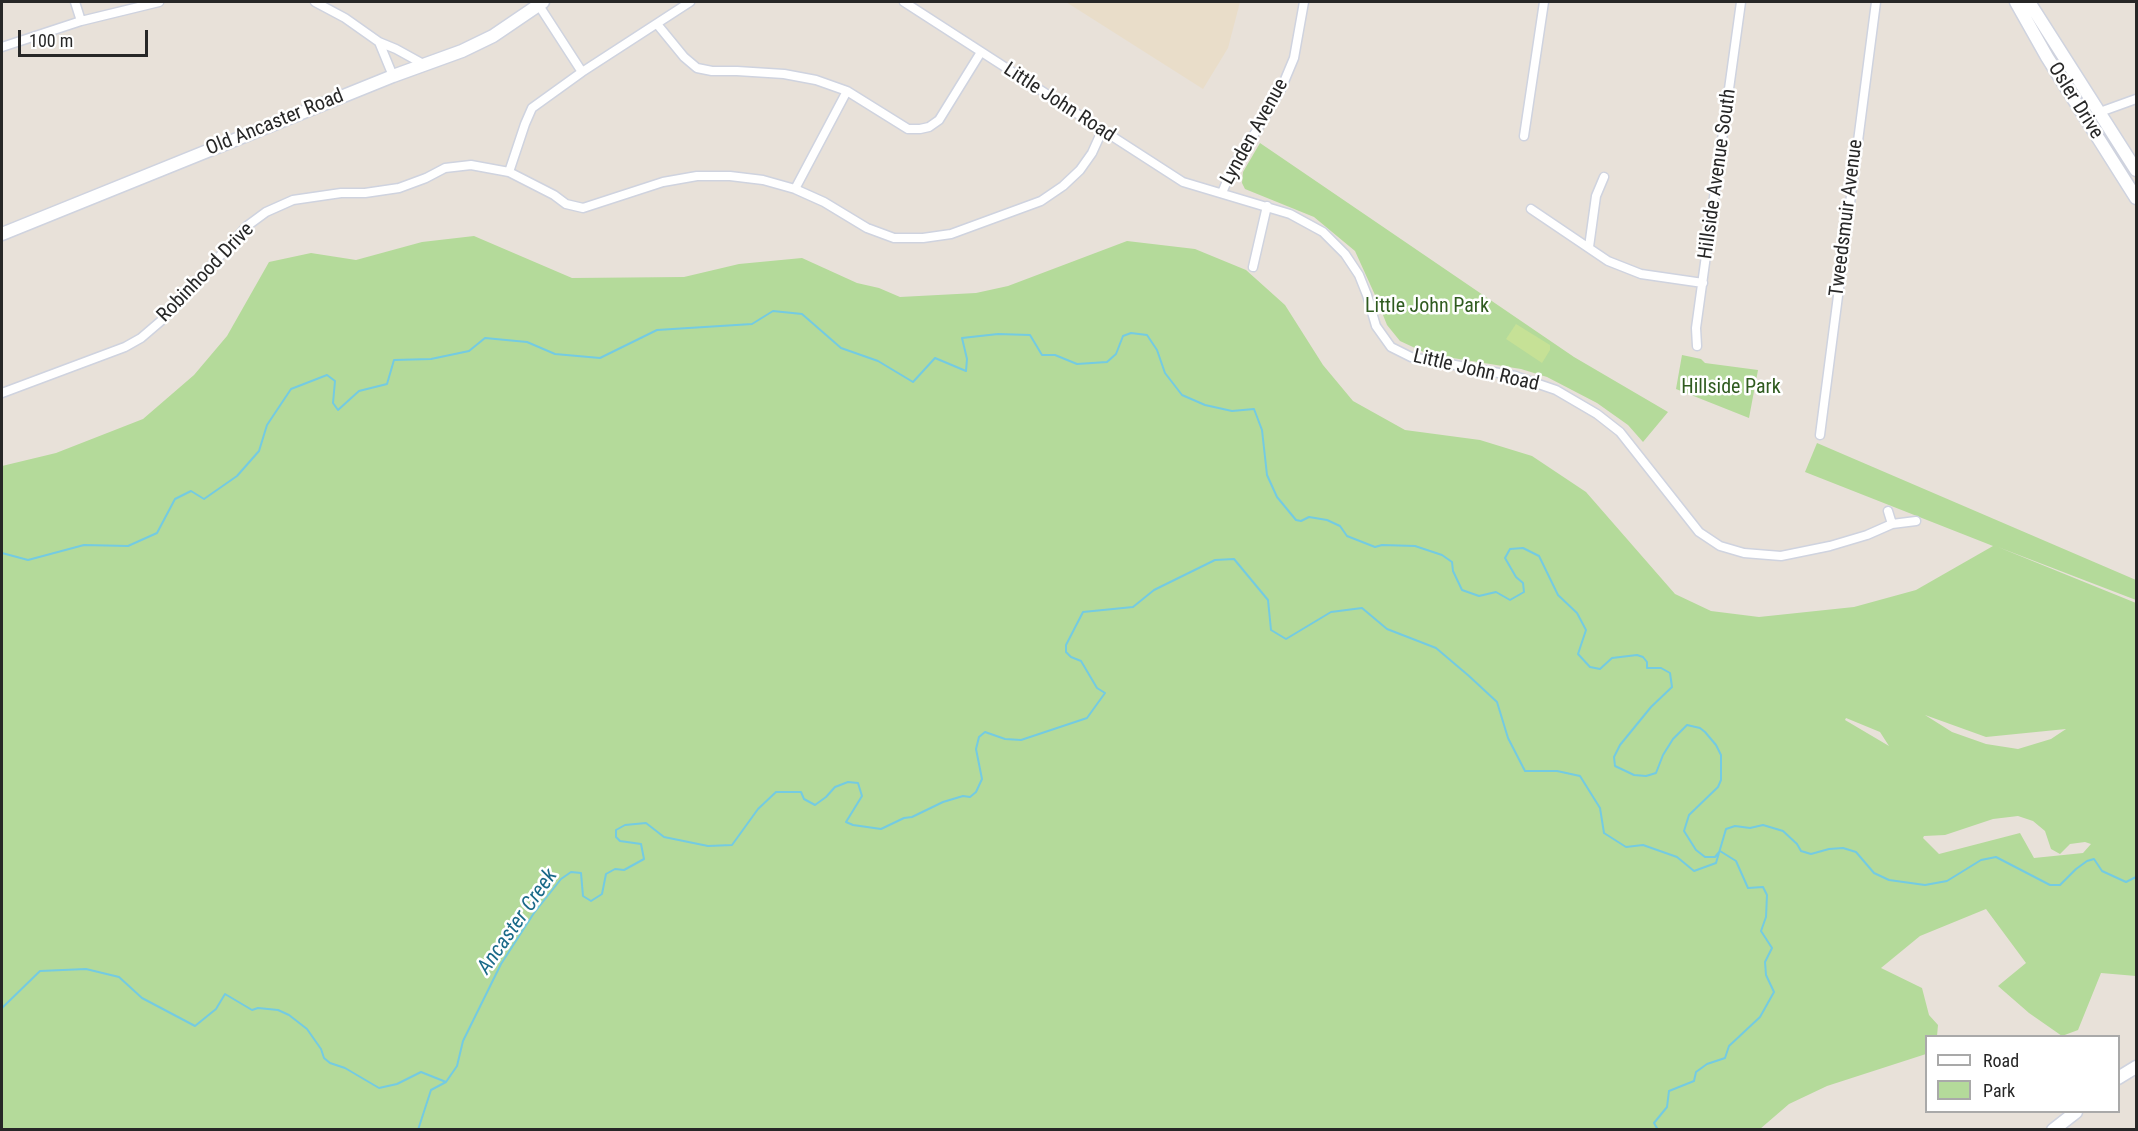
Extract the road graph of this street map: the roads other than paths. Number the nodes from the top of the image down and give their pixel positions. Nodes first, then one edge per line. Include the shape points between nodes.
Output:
1 (75, 2) edge
2 (159, 2) edge
3 (315, 2) edge
4 (690, 2) edge
5 (904, 2) edge
6 (1304, 2) edge
7 (1544, 2) edge
8 (1741, 2) edge
9 (1876, 2) edge
10 (2016, 2) edge
11 (2029, 2) edge
12 (541, 3) edge
13 (81, 21) junction
14 (657, 24) junction
15 (379, 42) junction
16 (2, 47) edge
17 (981, 52) junction
18 (425, 65) junction
19 (582, 72) junction
20 (393, 76) junction
21 (848, 91) junction
22 (2136, 99) edge
23 (2100, 112) junction
24 (1102, 131) junction
25 (1524, 136) dead end
26 (2136, 170) edge
27 (509, 172) junction
28 (1604, 177) dead end
29 (795, 189) junction
30 (1222, 193) junction
31 (2136, 196) edge
32 (1267, 206) junction
33 (1531, 209) dead end
34 (2, 234) edge
35 (1589, 247) junction
36 (1253, 267) dead end
37 (1703, 283) junction
38 (1697, 346) dead end
39 (2, 393) edge
40 (1820, 435) dead end
41 (1888, 511) dead end
42 (1916, 521) dead end
43 (1892, 524) junction
44 (2136, 1067) edge
45 (2120, 1077) edge
46 (2075, 1113) edge
47 (2053, 1130) edge

1 - 13 street
2 - 13 street
3 - 15 street
4 - 14 street
5 - 17 street, Little John Road
6 - 30 street, Lynden Avenue via 1294,58 1281,89 1233,166
7 - 25 street
8 - 37 street, Hillside Avenue South
9 - 40 street, Tweedsmuir Avenue
10 - 31 street, Osler Drive
11 - 23 street, Osler Drive
12 - 18 street, Old Ancaster Road via 493,36
12 - 19 street
13 - 16 street
14 - 19 street
14 - 21 street via 697,68 784,74
15 - 18 street
15 - 20 street
17 - 21 street via 939,120 929,127 908,129
17 - 24 street, Little John Road
18 - 20 street, Old Ancaster Road
19 - 27 street via 532,108
20 - 34 street, Old Ancaster Road
21 - 29 street
22 - 23 street
23 - 26 street, Osler Drive
24 - 29 street, Robinhood Drive via 1080,170 1063,186 1041,201 951,234 894,238 867,228
24 - 30 street, Little John Road via 1183,182
27 - 29 street, Robinhood Drive via 566,204 583,208 663,182 697,176 752,178
27 - 39 street, Robinhood Drive via 471,165 445,168 399,188 293,200 247,226 141,338
28 - 35 street via 1596,196
30 - 32 street, Little John Road
32 - 36 street
32 - 43 street, Little John Road via 1309,222 1336,244 1359,275 1376,326 1391,347 1411,357 1515,376 1575,400 1620,432 1699,532 1720,546 1744,553 1781,556 1868,536
33 - 35 street
35 - 37 street via 1608,261 1641,274
37 - 38 street, Hillside Avenue South
41 - 43 street
42 - 43 street, Little John Road
44 - 45 street
46 - 47 street

